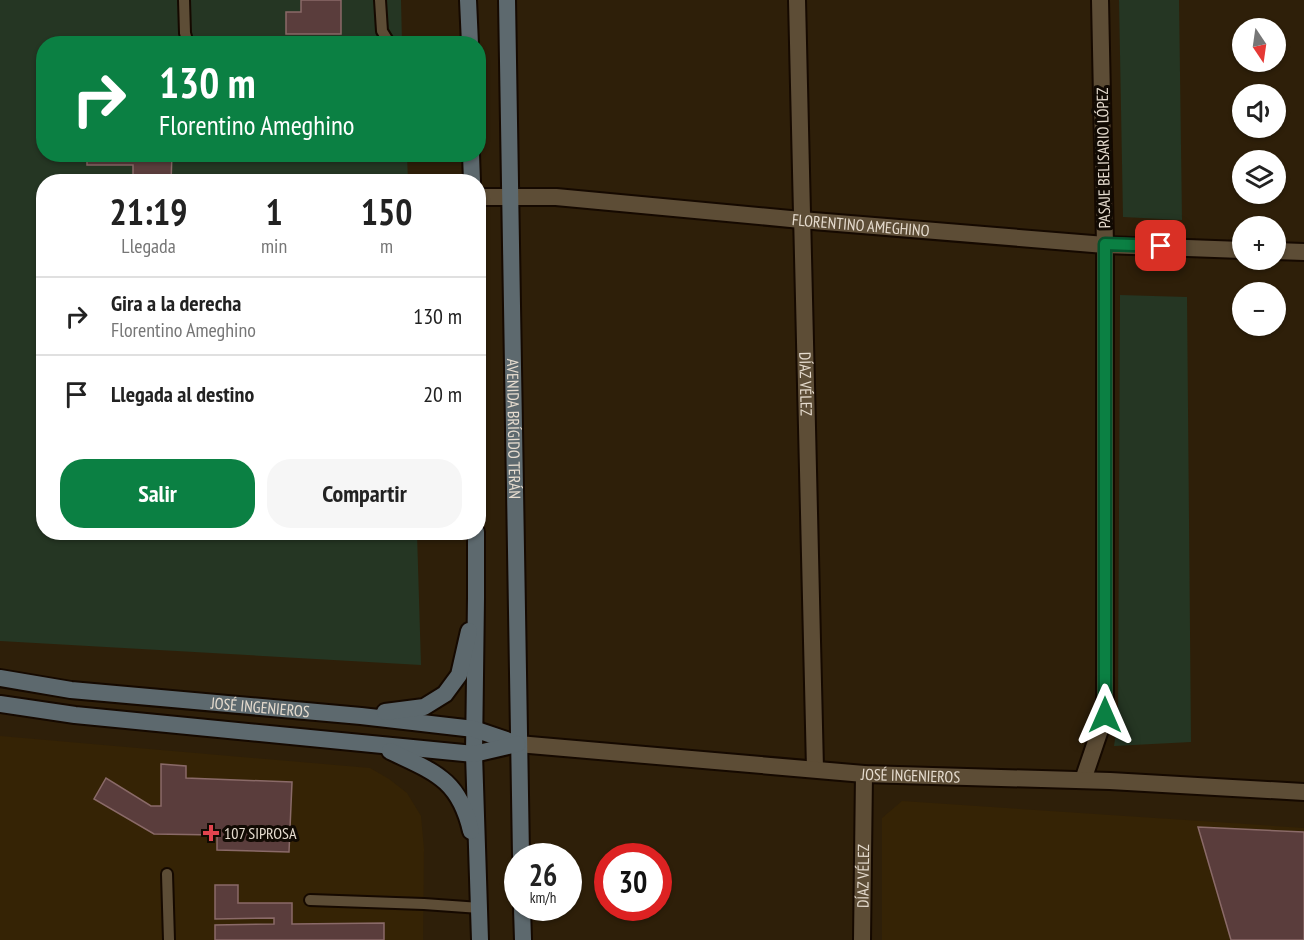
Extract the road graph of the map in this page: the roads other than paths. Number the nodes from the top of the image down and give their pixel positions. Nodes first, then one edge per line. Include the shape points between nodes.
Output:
1 (184, 0) edge
2 (380, 0) edge
3 (468, 0) edge
4 (507, 0) edge
5 (796, 0) edge
6 (1101, 0) edge
7 (186, 36) edge
8 (385, 36) edge
9 (470, 36) edge
10 (486, 197) edge
11 (511, 198) junction
12 (801, 220) junction
13 (1105, 244) junction
14 (1232, 250) edge
15 (1286, 251) edge
16 (1304, 252) edge
17 (476, 540) edge
18 (476, 598) junction
19 (0, 678) edge
20 (0, 704) edge
21 (361, 716) junction
22 (474, 729) junction
23 (518, 744) junction
24 (378, 745) junction
25 (474, 754) junction
26 (815, 769) junction
27 (864, 774) junction
28 (1083, 780) junction
29 (1304, 792) edge
30 (521, 843) edge
31 (477, 858) junction
32 (167, 874) dead end
33 (310, 900) dead end
34 (480, 908) junction
35 (522, 921) edge
36 (169, 940) edge
37 (480, 940) edge
38 (523, 940) edge
39 (862, 940) edge

1 - 7 lane
2 - 8 lane
3 - 9 main road
4 - 11 main road, AVENIDA BRÍGIDO TERÁN
5 - 12 street, DÍAZ VÉLEZ
6 - 13 street, PASAJE BELISARIO LÓPEZ
10 - 11 street, FLORENTINO AMEGHINO
11 - 12 street, FLORENTINO AMEGHINO via 556,197
11 - 23 main road, AVENIDA BRÍGIDO TERÁN
12 - 13 street, FLORENTINO AMEGHINO
12 - 26 street, DÍAZ VÉLEZ
13 - 14 street, FLORENTINO AMEGHINO
13 - 28 street, PASAJE BELISARIO LÓPEZ via 1105,715
15 - 16 street
17 - 18 main road
18 - 21 main road via 459,675 446,694 424,706
18 - 22 main road
19 - 21 main road, JOSÉ INGENIEROS via 71,690
20 - 24 main road, JOSÉ INGENIEROS
21 - 22 main road, JOSÉ INGENIEROS
22 - 23 main road, JOSÉ INGENIEROS
22 - 25 main road
23 - 25 main road, JOSÉ INGENIEROS
23 - 26 street, JOSÉ INGENIEROS
23 - 30 main road, AVENIDA BRÍGIDO TERÁN
24 - 25 main road, JOSÉ INGENIEROS
24 - 31 main road via 444,780 468,818
25 - 31 main road
26 - 27 street, JOSÉ INGENIEROS
27 - 28 street, JOSÉ INGENIEROS
27 - 39 street, DÍAZ VÉLEZ
28 - 29 street, JOSÉ INGENIEROS
31 - 34 main road
32 - 36 lane
33 - 34 lane
34 - 37 main road
35 - 38 main road

